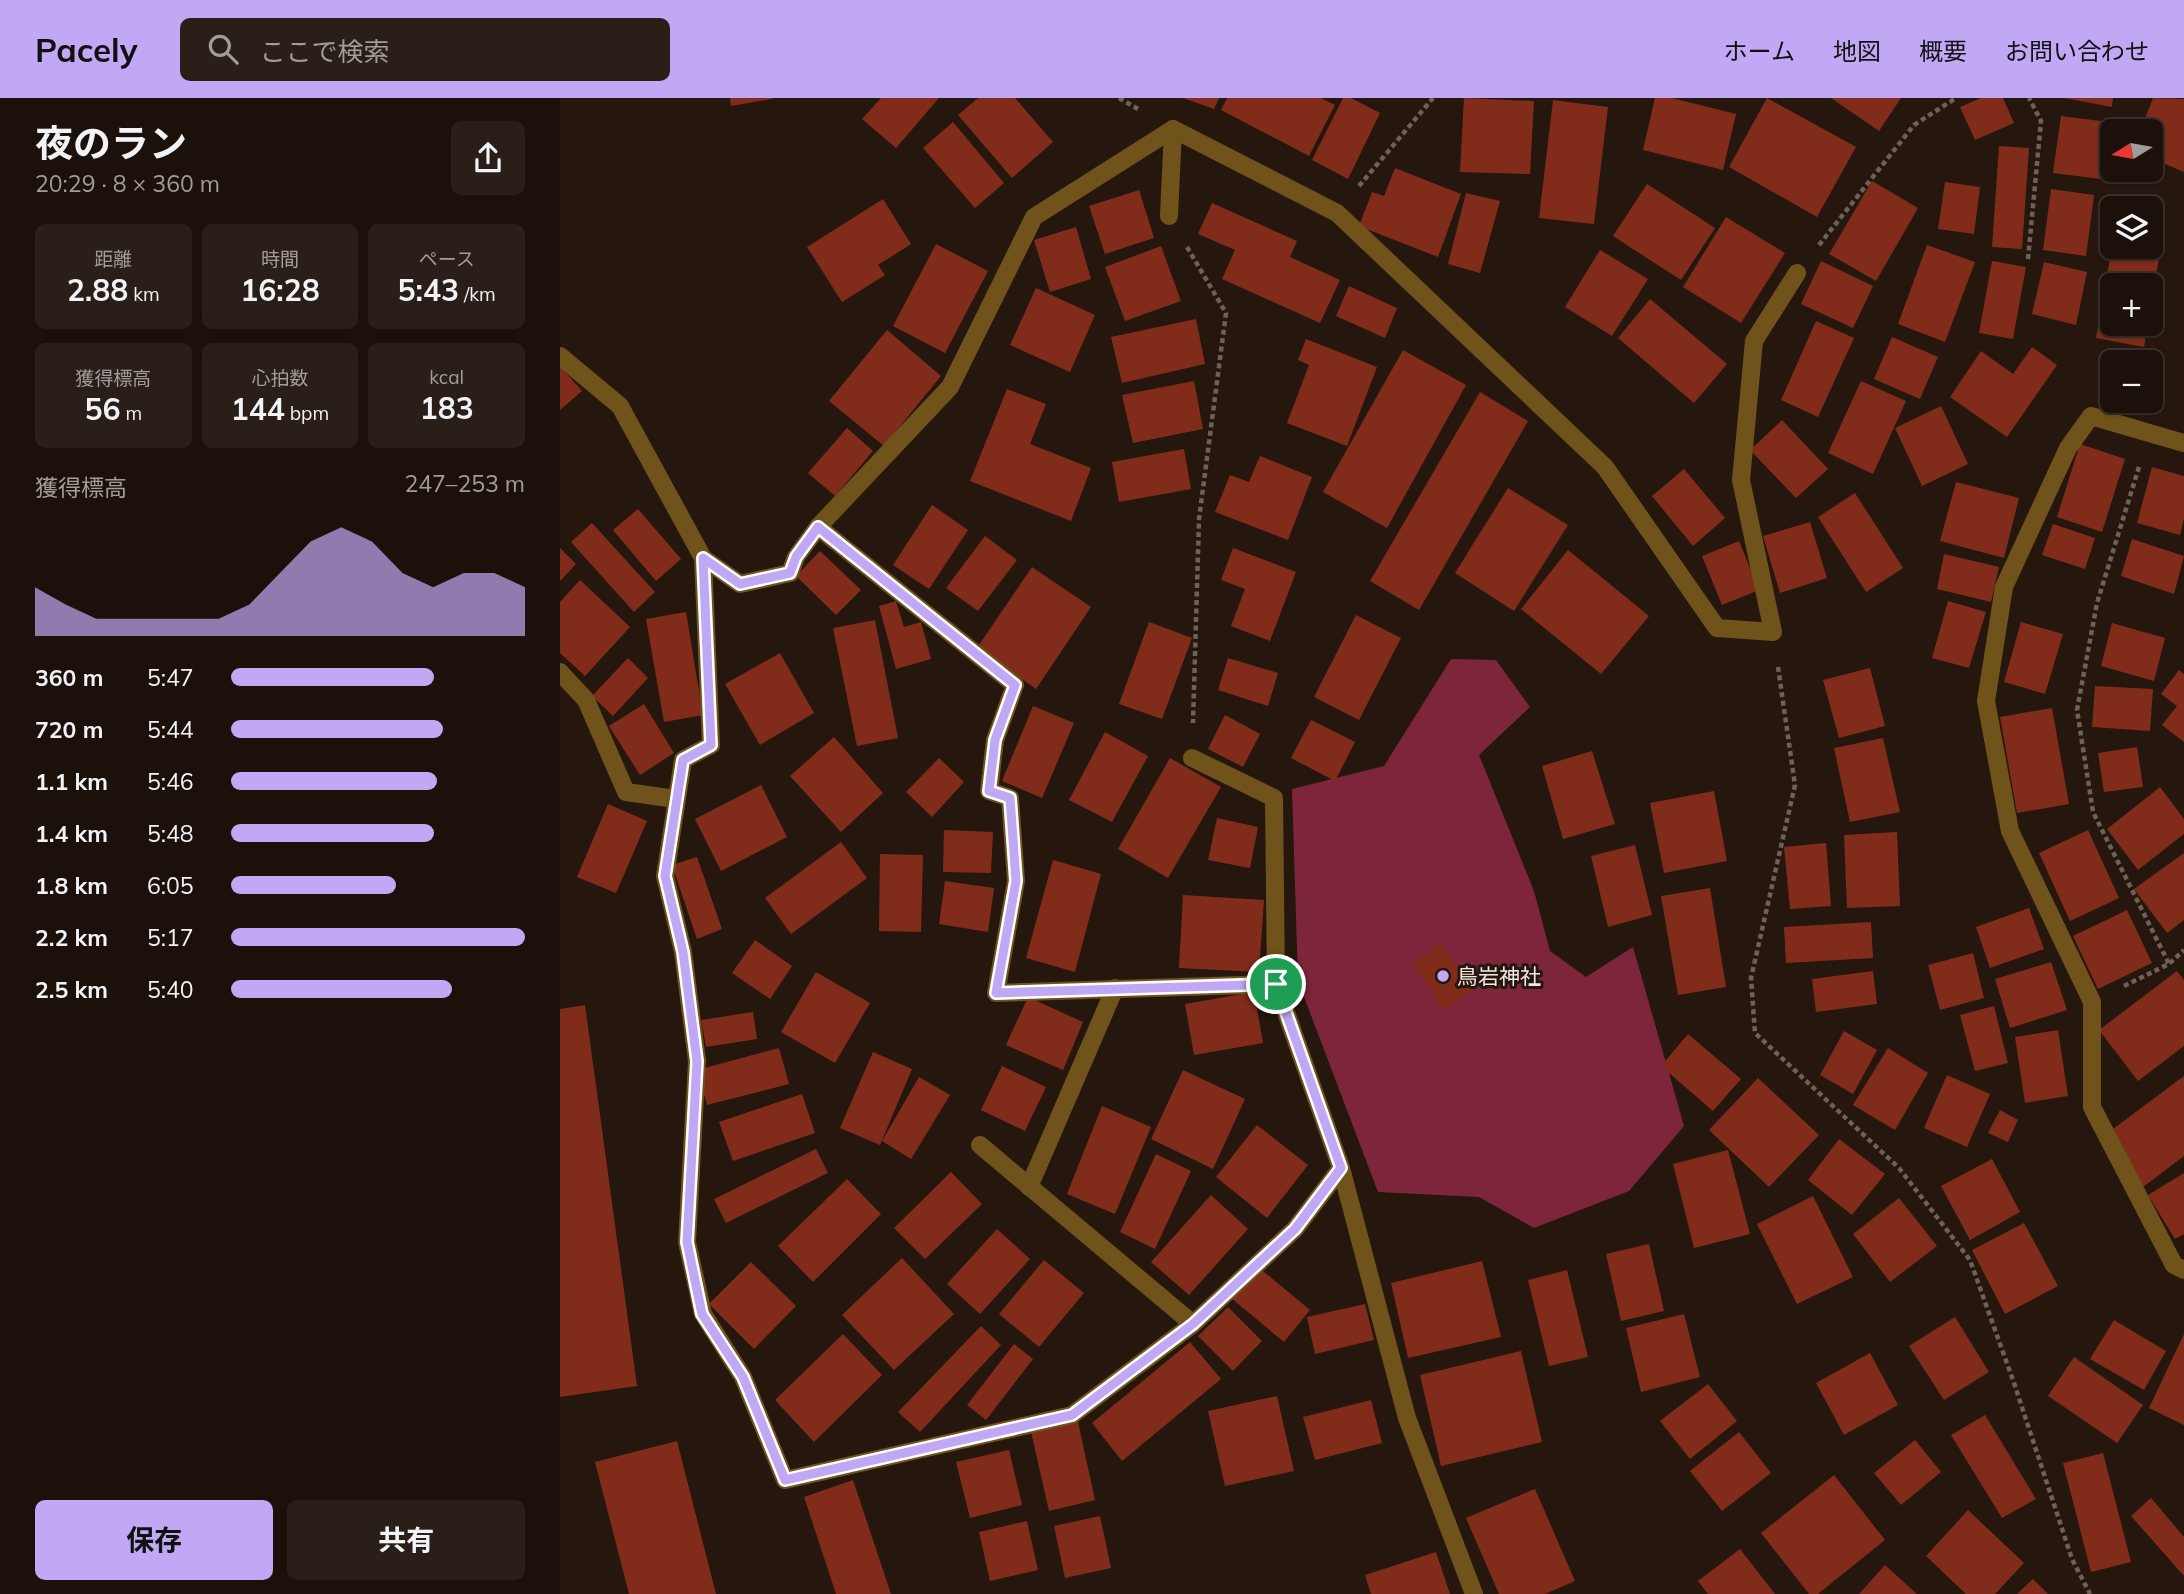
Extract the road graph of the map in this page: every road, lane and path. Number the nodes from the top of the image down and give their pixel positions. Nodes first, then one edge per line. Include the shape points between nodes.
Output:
1 (1433, 98) edge
2 (1956, 98) edge
3 (2029, 98) edge
4 (1173, 129) junction
5 (1338, 213) junction
6 (1169, 216) joint
7 (2028, 259) dead end
8 (1797, 273) joint
9 (560, 356) edge
10 (2149, 433) junction
11 (2184, 443) edge
12 (818, 527) junction
13 (703, 558) junction
14 (1773, 632) junction
15 (560, 672) edge
16 (1192, 758) joint
17 (676, 799) junction
18 (2184, 950) edge
19 (2169, 964) junction
20 (1276, 984) junction
21 (1115, 988) junction
22 (2092, 1002) junction
23 (980, 1145) dead end
24 (1341, 1168) junction
25 (1029, 1187) junction
26 (2184, 1270) edge
27 (1193, 1324) junction
28 (1474, 1594) edge
29 (2090, 1594) edge

1 - 5 path
2 - 8 path via 1914,125
3 - 7 path via 2041,121
4 - 5 street
4 - 6 street
4 - 12 street via 1034,216 950,387
5 - 14 street via 1605,467 1717,628
6 - 16 path via 1226,313 1199,519
8 - 14 street via 1754,341 1741,480
9 - 13 street via 620,405
10 - 11 street
10 - 19 path via 2097,603 2077,710 2093,812
10 - 22 street via 2091,416 2068,448 2004,587 1986,701 2010,831
12 - 13 street via 790,573 740,584
12 - 21 street via 1015,685 995,740 989,791 1010,798 1016,881 996,993
13 - 17 street via 711,745 683,760
14 - 29 path via 1795,785 1751,978 1755,1033 1899,1168 1970,1260 2072,1559
15 - 17 street via 586,700 626,792
16 - 20 street via 1274,798
17 - 27 street via 665,876 683,952 697,1061 687,1242 702,1314 743,1377 785,1480 1072,1415
18 - 19 path
19 - 22 path
20 - 21 street
20 - 24 street
21 - 25 street
22 - 26 street via 2092,1107 2174,1265
23 - 25 street
24 - 27 street via 1295,1229
24 - 28 street via 1406,1418
25 - 27 street

